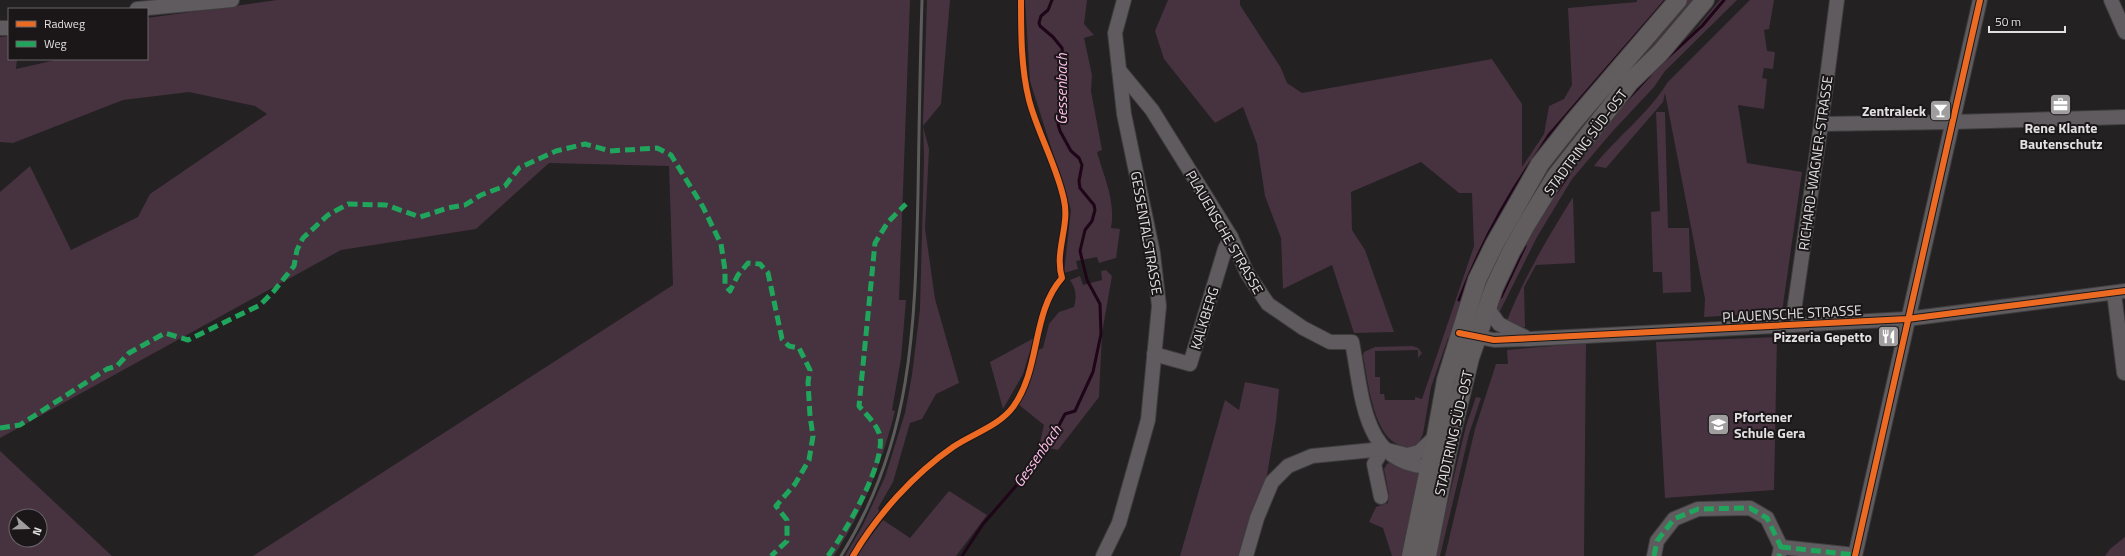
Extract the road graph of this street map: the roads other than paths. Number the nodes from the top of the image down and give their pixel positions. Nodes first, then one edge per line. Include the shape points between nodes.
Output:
1 (232, 0) edge
2 (1124, 0) edge
3 (1678, 0) edge
4 (1705, 0) edge
5 (1837, 0) edge
6 (1980, 0) edge
7 (2112, 0) edge
8 (148, 8) edge
9 (2125, 32) edge
10 (1119, 69) junction
11 (2125, 117) edge
12 (1952, 122) junction
13 (1821, 124) junction
14 (1230, 237) junction
15 (2120, 292) edge
16 (1487, 307) junction
17 (1907, 319) junction
18 (1792, 325) junction
19 (1459, 333) junction
20 (1477, 338) junction
21 (1529, 339) junction
22 (1154, 354) junction
23 (2124, 373) edge
24 (1436, 435) junction
25 (1383, 448) junction
26 (1429, 471) junction
27 (1381, 497) dead end
28 (1780, 551) edge
29 (1855, 555) edge
30 (1103, 556) edge
31 (1246, 556) edge
32 (1411, 556) edge
33 (1427, 556) edge
34 (1654, 556) edge

1 - 8 street
2 - 10 street, GESSENTALSTRASSE via 1115,33
3 - 19 main road, STADTRING SÜD-OST via 1540,164 1477,280
4 - 16 main road, STADTRING SÜD-OST via 1660,53 1630,82 1556,176 1526,224
5 - 13 street, RICHARD-WAGNER-STRASSE
6 - 12 street
7 - 9 street
10 - 14 street, PLAUENSCHE STRASSE via 1152,110
10 - 22 street, GESSENTALSTRASSE via 1124,114 1154,253 1160,306
11 - 12 street
12 - 13 street
12 - 17 street
13 - 18 street, RICHARD-WAGNER-STRASSE
14 - 22 street, KALKBERG via 1190,364
14 - 25 street, PLAUENSCHE STRASSE via 1247,273 1268,304 1303,328 1330,342 1352,342 1369,426
15 - 17 street, PLAUENSCHE STRASSE
15 - 23 street
16 - 20 main road, STADTRING SÜD-OST
16 - 21 street, PLAUENSCHE STRASSE via 1499,324
17 - 18 street, PLAUENSCHE STRASSE
17 - 29 street
18 - 21 street, PLAUENSCHE STRASSE
19 - 20 street, PLAUENSCHE STRASSE
19 - 24 main road, STADTRING SÜD-OST via 1446,380
20 - 21 street, PLAUENSCHE STRASSE
20 - 26 main road, STADTRING SÜD-OST via 1463,387
22 - 30 street, GESSENTALSTRASSE via 1148,420 1119,523
24 - 25 street via 1424,449 1413,454 1407,455
24 - 26 main road, STADTRING SÜD-OST
25 - 26 street, PLAUENSCHE STRASSE via 1398,459
25 - 27 street via 1374,464
25 - 31 street via 1312,456 1288,466 1272,482
26 - 32 main road, STADTRING SÜD-OST
26 - 33 main road, STADTRING SÜD-OST
28 - 29 street
28 - 34 street via 1767,518 1750,508 1698,509 1674,519 1656,541

